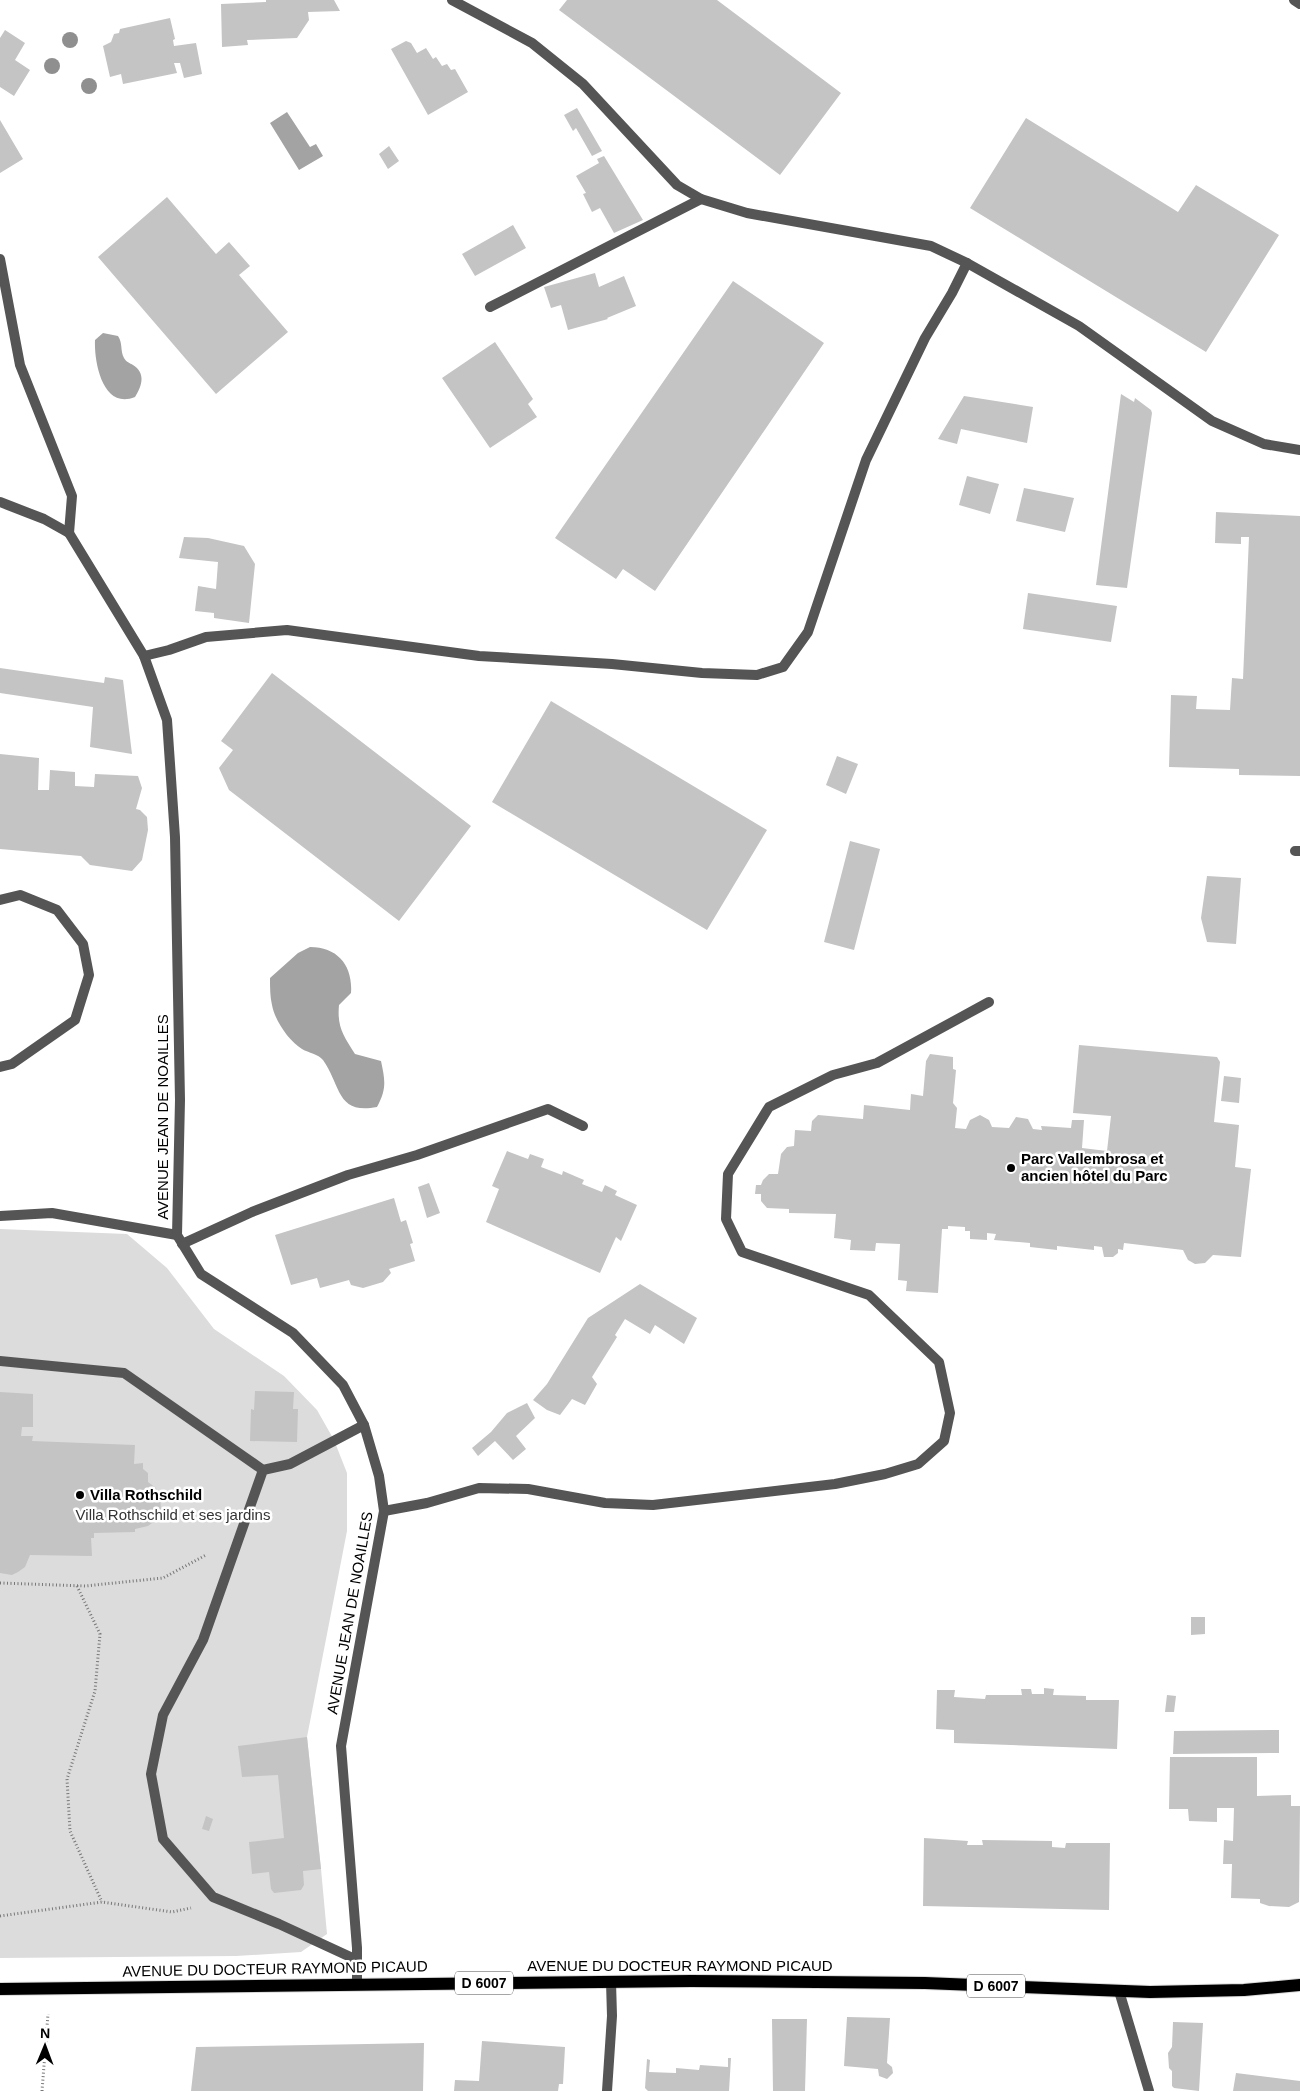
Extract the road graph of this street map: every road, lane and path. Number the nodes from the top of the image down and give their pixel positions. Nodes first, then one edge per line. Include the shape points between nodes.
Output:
1 (452, 0) edge
2 (1294, 0) edge
3 (1300, 4) edge
4 (701, 200) junction
5 (0, 259) edge
6 (967, 263) junction
7 (490, 308) dead end
8 (1300, 450) edge
9 (0, 502) edge
10 (69, 533) junction
11 (144, 656) junction
12 (0, 900) edge
13 (989, 1002) dead end
14 (0, 1067) edge
15 (583, 1126) dead end
16 (0, 1216) edge
17 (180, 1239) junction
18 (0, 1361) edge
19 (364, 1425) junction
20 (263, 1470) junction
21 (384, 1511) junction
22 (240, 1538) junction
23 (0, 1583) edge
24 (77, 1586) junction
25 (223, 1901) junction
26 (102, 1902) junction
27 (0, 1916) edge
28 (357, 1960) junction
29 (611, 1982) junction
30 (357, 1983) junction
31 (1300, 1985) edge
32 (50, 1988) junction
33 (0, 1989) edge
34 (1119, 1991) junction
35 (42, 2091) edge
36 (607, 2091) edge
37 (1150, 2091) edge

1 - 4 street via 532,43 582,84 677,185
2 - 3 street
4 - 6 street via 747,213 931,246
4 - 7 street
5 - 10 street via 20,365 72,496
6 - 8 street via 1079,326 1212,420 1264,444
6 - 11 street via 866,460 808,632 783,667 757,675 702,673 479,656 287,630 206,637
9 - 10 street, AVENUE JEAN DE NOAILLES via 44,519
10 - 11 street, AVENUE JEAN DE NOAILLES
11 - 17 street, AVENUE JEAN DE NOAILLES via 167,720 175,837
12 - 14 street via 20,895 58,910 83,944 89,975 75,1020 12,1064
13 - 21 street via 877,1063 833,1075 770,1107 728,1174 726,1219 742,1252 869,1295 939,1362 950,1413 944,1441 918,1464 835,1484 653,1506 605,1503 528,1489 479,1488
15 - 17 street via 548,1108 417,1155 348,1175
16 - 17 street via 52,1213
17 - 19 street, AVENUE JEAN DE NOAILLES via 201,1274 293,1333 343,1385
18 - 20 street via 124,1373
19 - 20 street via 290,1464
19 - 21 street, AVENUE JEAN DE NOAILLES via 379,1476
20 - 22 street
21 - 28 street, AVENUE JEAN DE NOAILLES via 341,1746
22 - 24 path via 163,1578
22 - 25 street via 203,1640 163,1715 151,1774 163,1839 213,1897
23 - 24 path
24 - 26 path via 100,1634 95,1691 67,1779 70,1831
25 - 26 path via 172,1912
25 - 28 street
26 - 27 path
28 - 30 street, AVENUE JEAN DE NOAILLES
29 - 30 main road, AVENUE DU DOCTEUR RAYMOND PICAUD / D 6007
29 - 34 main road, AVENUE DU DOCTEUR RAYMOND PICAUD / D 6007 via 925,1983
29 - 36 street
30 - 32 main road, AVENUE DU DOCTEUR RAYMOND PICAUD / D 6007
31 - 34 main road, AVENUE DU DOCTEUR RAYMOND PICAUD / D 6007 via 1244,1990
32 - 33 main road, AVENUE DU DOCTEUR RAYMOND PICAUD / D 6007
32 - 35 path
34 - 37 street

